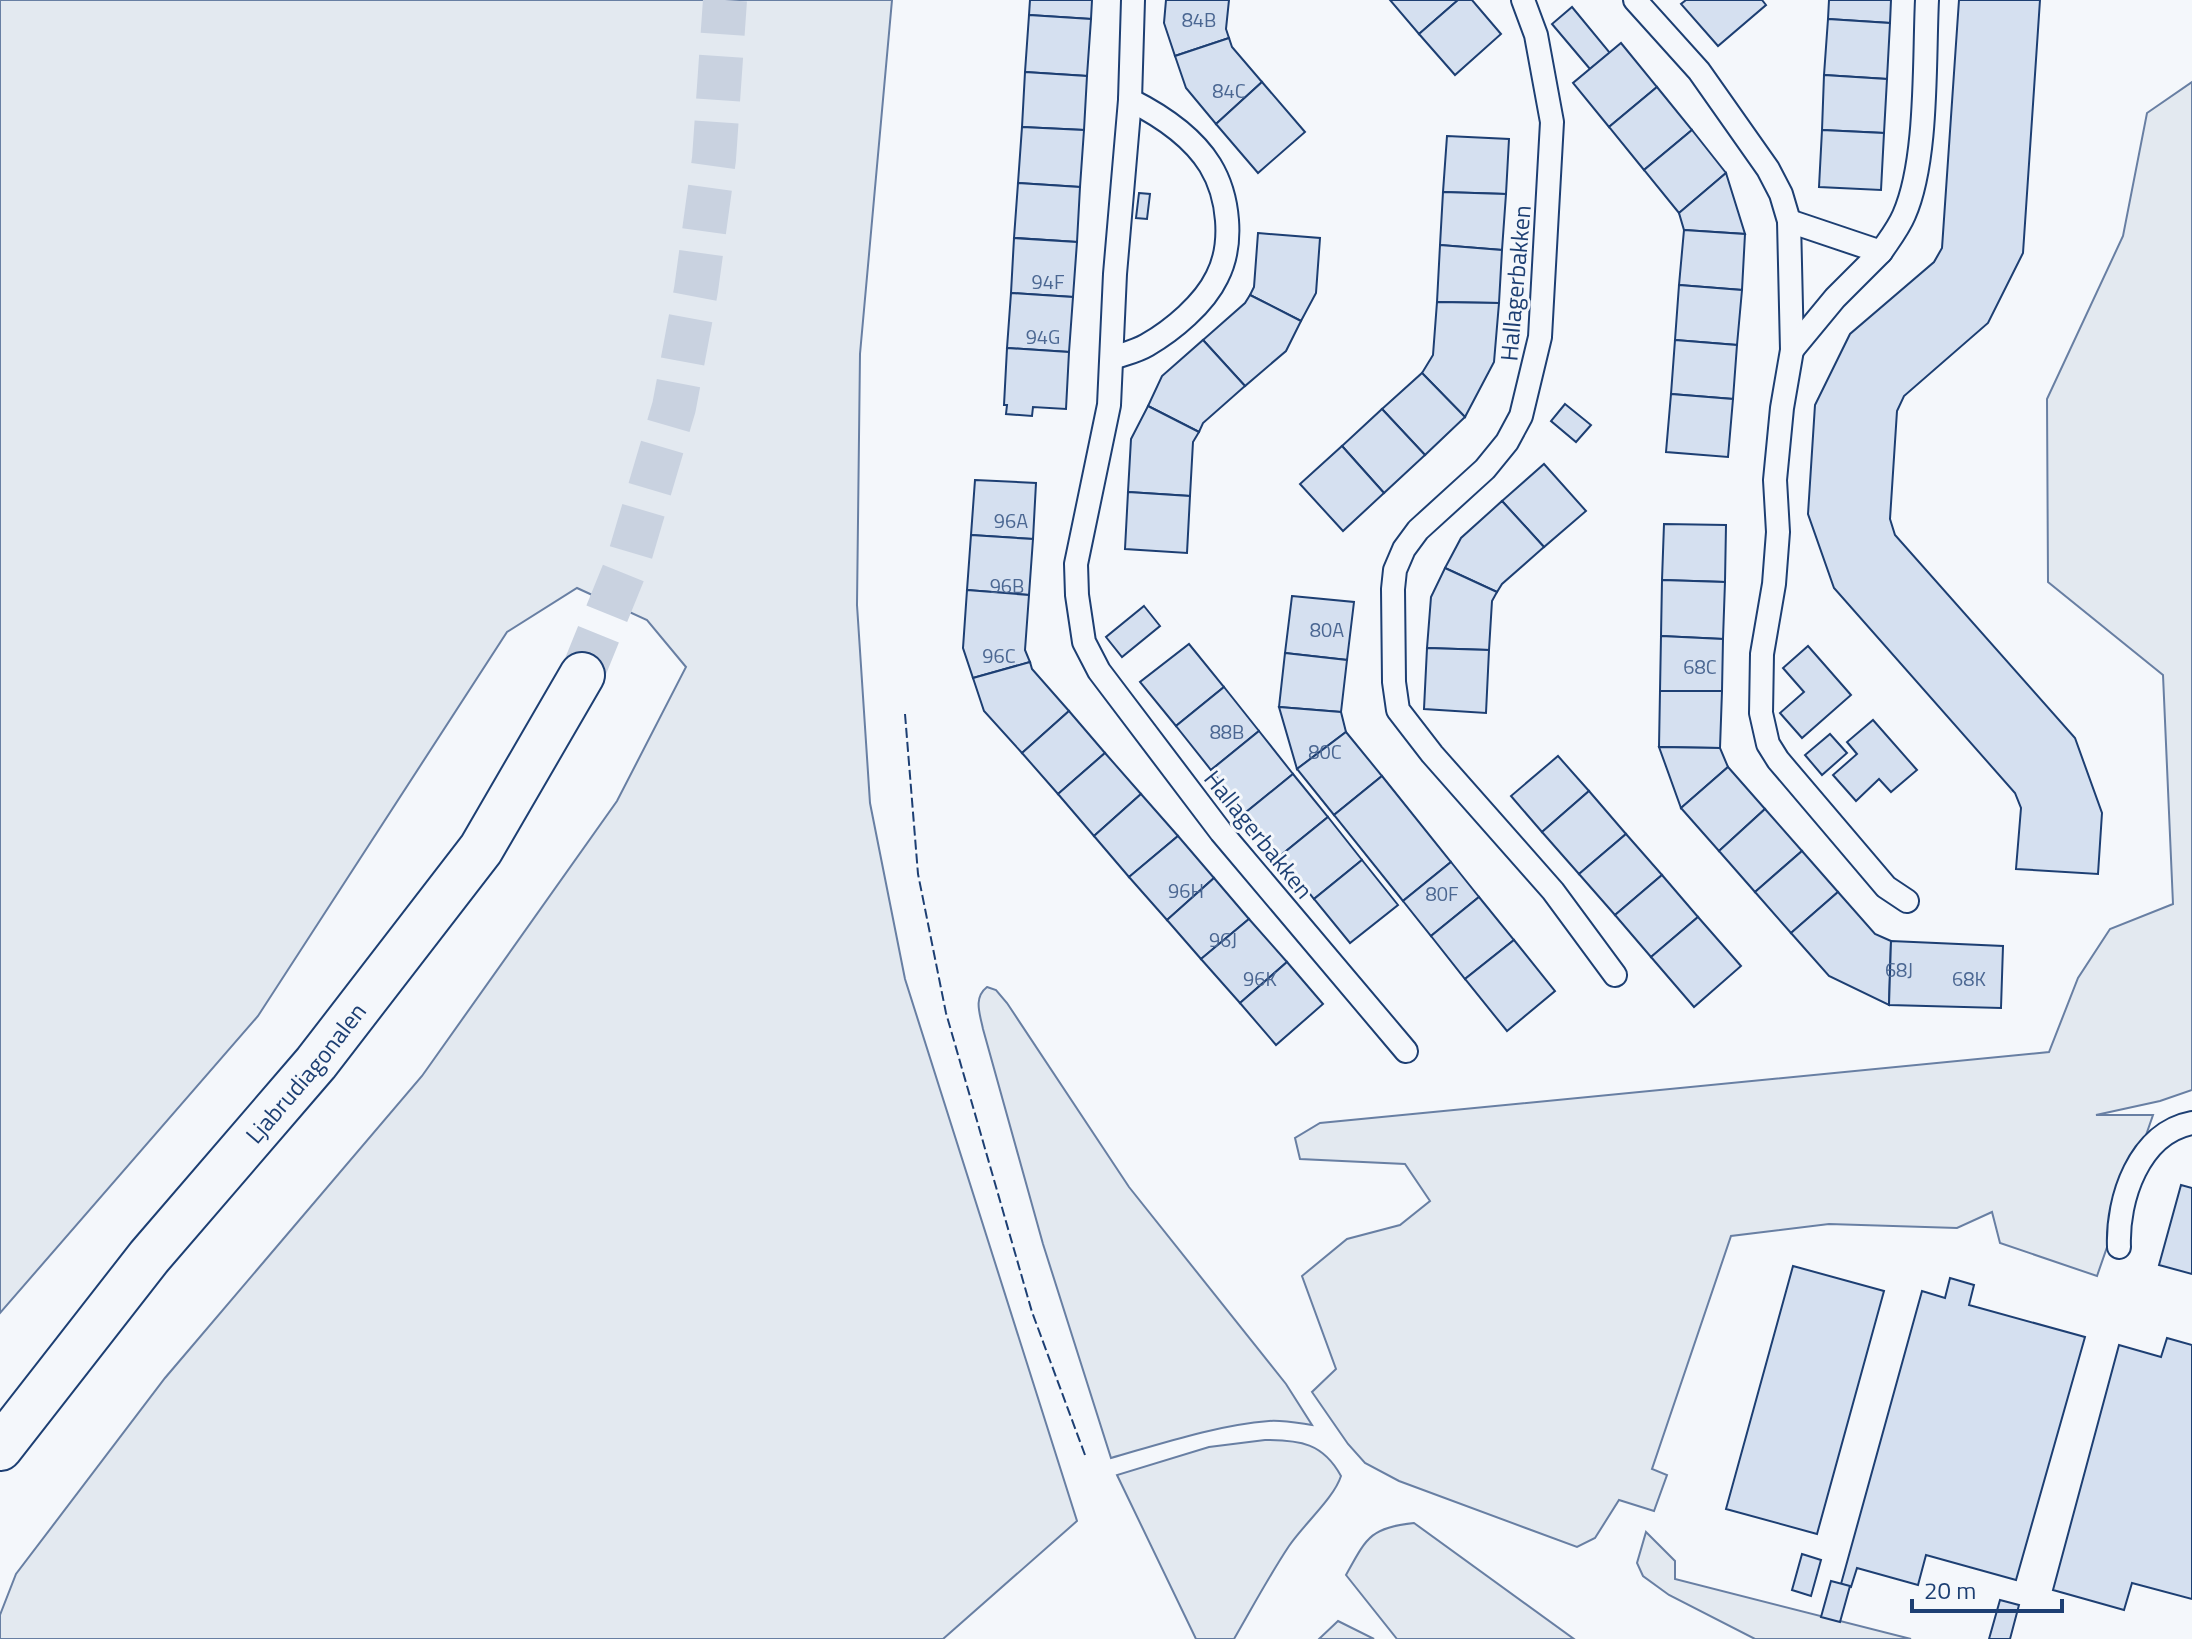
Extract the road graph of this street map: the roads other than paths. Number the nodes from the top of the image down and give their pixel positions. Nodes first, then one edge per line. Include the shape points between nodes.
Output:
1 (1133, 0) edge
2 (1523, 0) edge
3 (1635, 0) edge
4 (1927, 0) edge
5 (1130, 100) junction
6 (1789, 221) junction
7 (1881, 252) junction
8 (1792, 350) junction
9 (1113, 358) junction
10 (582, 675) tunnel mouth
11 (1907, 901) dead end
12 (1615, 975) dead end
13 (1406, 1051) dead end
14 (2192, 1123) edge
15 (2119, 1247) dead end
16 (0, 1448) edge

1 - 5 lane, Hallagerbakken
2 - 12 lane, Hallagerbakken via 1536,35 1552,122 1540,337 1521,416 1507,442 1418,530 1395,570 1394,682 1398,710 1553,891
3 - 6 lane via 1699,71 1768,169
4 - 7 lane via 1915,174 1905,212
5 - 9 lane, Hallagerbakken
5 - 9 lane via 1163,117 1209,162 1224,195 1226,244 1218,276 1202,300 1147,345
6 - 7 lane
6 - 8 lane
7 - 8 lane
8 - 11 lane via 1775,480 1778,532 1762,654 1763,723 1778,760 1886,887
9 - 13 lane, Hallagerbakken via 1109,405 1076,564 1084,642 1099,671 1221,832
10 - 16 main road, Ljabrudiagonalen via 481,849 316,1063 149,1257
14 - 15 lane via 2150,1145 2124,1201

